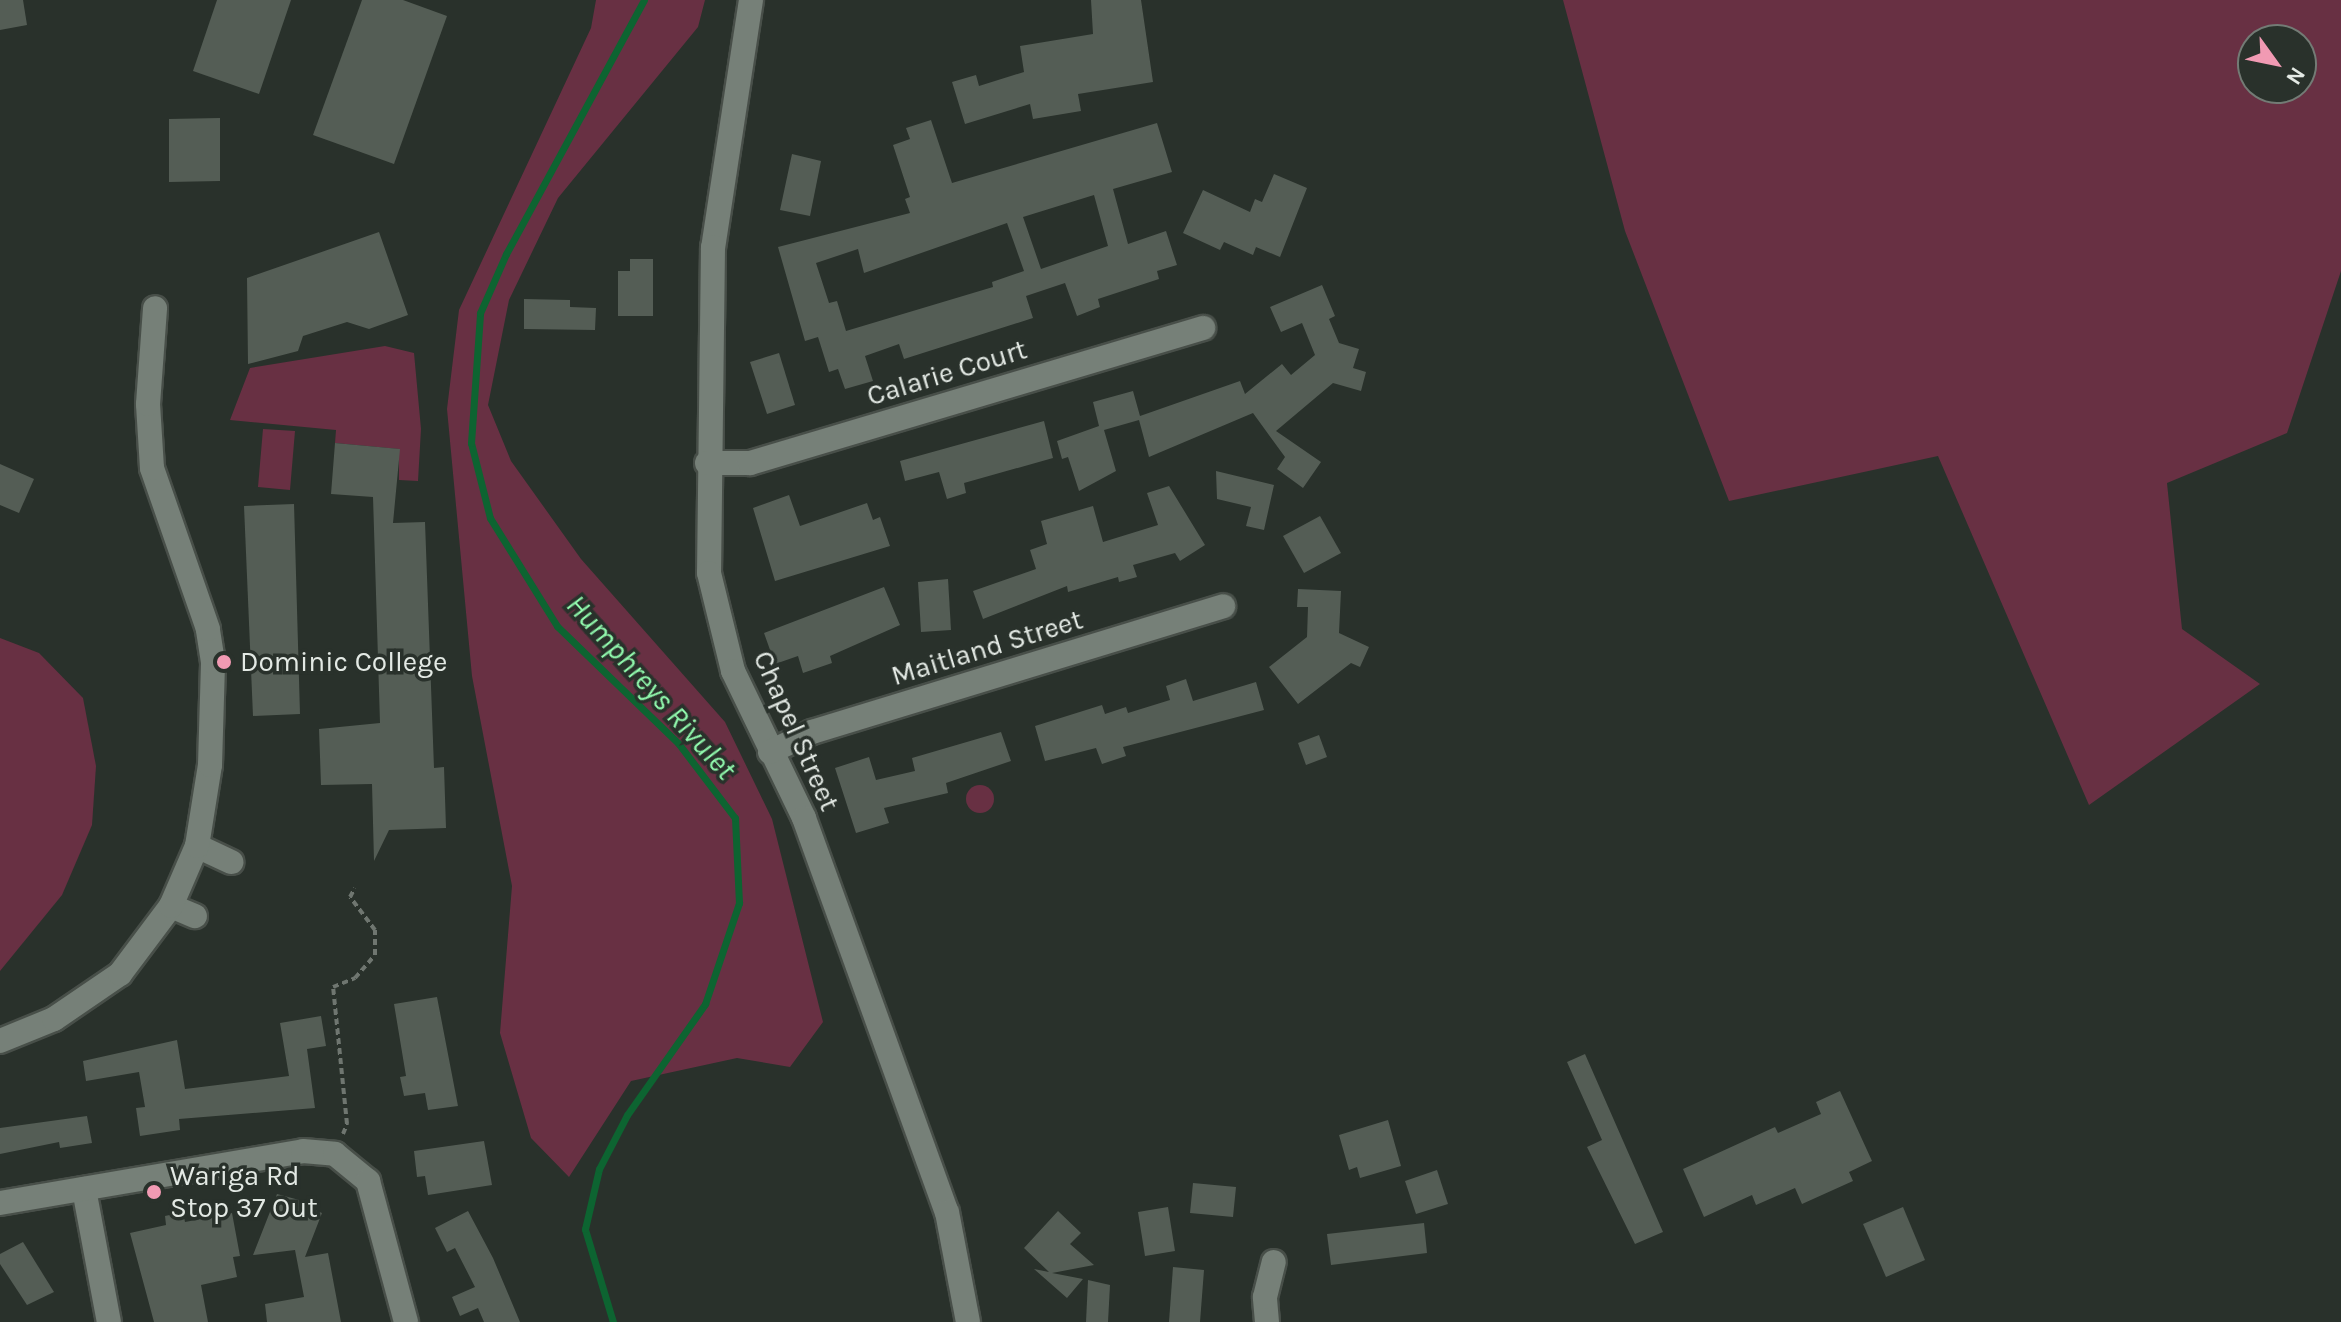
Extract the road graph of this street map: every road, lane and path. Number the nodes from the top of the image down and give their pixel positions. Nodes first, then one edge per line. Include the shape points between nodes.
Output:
1 (751, 0) edge
2 (155, 308) dead end
3 (1203, 328) dead end
4 (707, 463) junction
5 (1223, 606) dead end
6 (770, 752) junction
7 (197, 846) junction
8 (231, 862) dead end
9 (355, 888) dead end
10 (171, 906) junction
11 (195, 916) dead end
12 (0, 1041) edge
13 (335, 1154) junction
14 (84, 1189) junction
15 (0, 1203) edge
16 (1274, 1262) dead end
17 (109, 1322) edge
18 (406, 1322) edge
19 (968, 1322) edge
20 (1267, 1322) edge

1 - 4 street, Chapel Street via 716,217
2 - 7 street via 148,404 152,468 208,629 213,662 212,740
3 - 4 street, Calarie Court via 750,463
4 - 6 street, Chapel Street via 706,538 717,613 733,671
5 - 6 street, Maitland Street via 812,732
6 - 19 street, Chapel Street via 819,858 947,1212
7 - 8 street
7 - 10 street
9 - 13 path via 350,897 375,930 375,955 355,978 333,987 347,1124
10 - 11 street
10 - 12 street via 144,946 109,983 54,1019
13 - 14 street via 303,1151
13 - 18 street via 368,1181
14 - 15 street
14 - 17 street
16 - 20 street via 1265,1297

